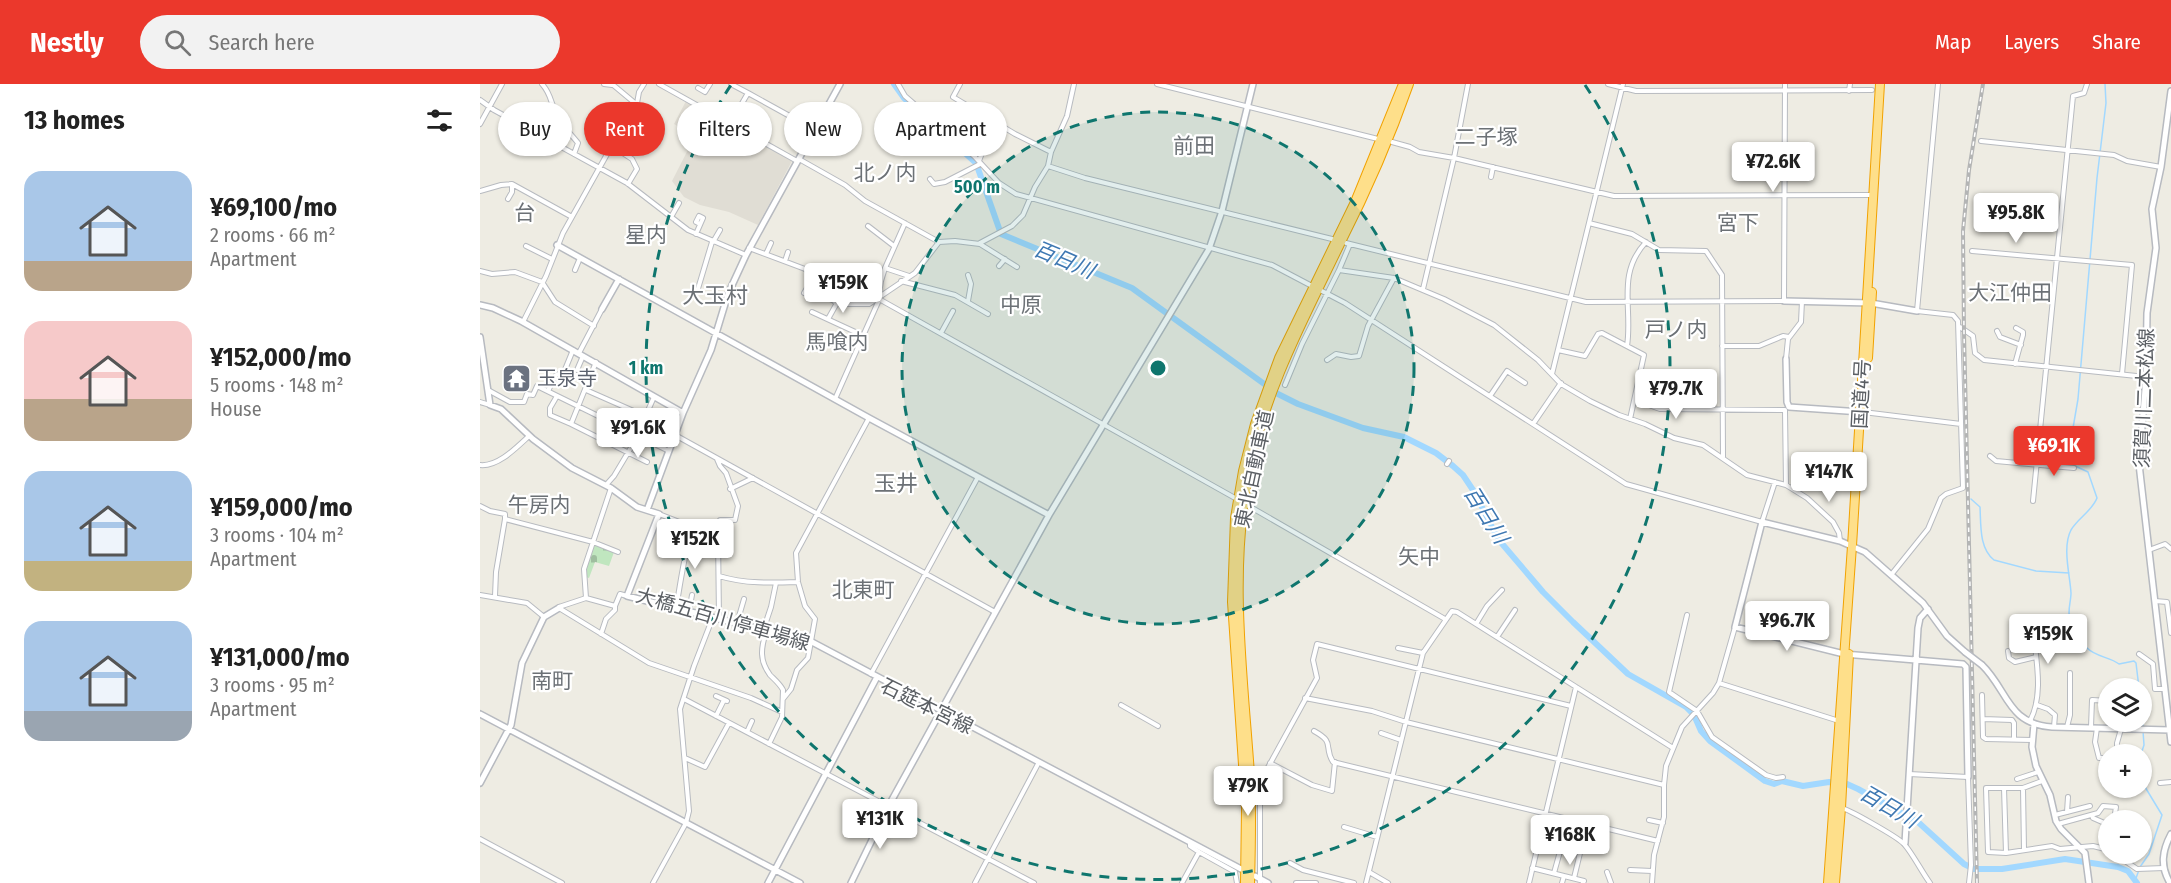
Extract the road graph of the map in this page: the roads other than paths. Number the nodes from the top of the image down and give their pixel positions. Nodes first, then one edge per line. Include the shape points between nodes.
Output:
1 (502, 84) edge
2 (542, 84) edge
3 (604, 84) edge
4 (612, 84) edge
5 (644, 84) edge
6 (659, 84) edge
7 (710, 84) edge
8 (731, 84) edge
9 (898, 84) edge
10 (960, 84) edge
11 (1074, 84) edge
12 (1157, 84) edge
13 (1253, 84) edge
14 (1403, 84) edge
15 (1409, 84) edge
16 (1468, 84) edge
17 (1608, 84) edge
18 (1785, 84) edge
19 (1850, 84) edge
20 (1882, 84) edge
21 (1938, 84) edge
22 (2087, 84) edge
23 (837, 85) edge
24 (1623, 86) edge
25 (698, 88) dead end
26 (1872, 90) dead end
27 (1785, 91) junction
28 (1850, 91) junction
29 (2171, 91) edge
30 (748, 93) junction
31 (480, 100) edge
32 (634, 102) edge
33 (637, 102) edge
34 (691, 102) edge
35 (743, 102) edge
36 (829, 102) edge
37 (1248, 106) junction
38 (489, 107) junction
39 (784, 113) edge
40 (480, 124) edge
41 (1378, 139) dead end
42 (1981, 141) dead end
43 (1392, 142) dead end
44 (772, 146) edge
45 (2067, 150) junction
46 (1051, 152) junction
47 (574, 154) junction
48 (607, 156) edge
49 (626, 156) edge
50 (800, 156) edge
51 (981, 156) edge
52 (1454, 158) junction
53 (798, 160) junction
54 (978, 164) junction
55 (1048, 166) junction
56 (1493, 167) junction
57 (2161, 167) junction
58 (600, 168) junction
59 (1491, 177) dead end
60 (930, 179) dead end
61 (512, 184) junction
62 (628, 184) junction
63 (480, 191) edge
64 (1596, 192) junction
65 (1874, 195) junction
66 (1784, 196) junction
67 (1030, 197) junction
68 (508, 199) dead end
69 (679, 203) dead end
70 (1222, 212) junction
71 (572, 217) junction
72 (671, 218) junction
73 (905, 223) junction
74 (1589, 223) junction
75 (700, 224) dead end
76 (868, 226) dead end
77 (720, 230) dead end
78 (696, 234) junction
79 (1332, 239) dead end
80 (712, 242) junction
81 (939, 242) junction
82 (1646, 242) junction
83 (771, 243) dead end
84 (980, 244) junction
85 (557, 245) junction
86 (526, 246) dead end
87 (894, 246) junction
88 (749, 248) junction
89 (1209, 249) junction
90 (1972, 251) dead end
91 (788, 252) dead end
92 (766, 254) junction
93 (746, 255) junction
94 (580, 258) junction
95 (2057, 258) junction
96 (552, 259) junction
97 (1005, 259) junction
98 (785, 261) junction
99 (1431, 264) junction
100 (999, 266) dead end
101 (1017, 267) dead end
102 (885, 268) junction
103 (575, 270) dead end
104 (1339, 270) junction
105 (480, 271) edge
106 (968, 275) dead end
107 (909, 276) junction
108 (1394, 278) junction
109 (619, 279) junction
110 (901, 281) junction
111 (542, 282) junction
112 (810, 283) junction
113 (1310, 285) dead end
114 (834, 290) dead end
115 (1423, 290) junction
116 (1322, 291) dead end
117 (697, 292) dead end
118 (804, 293) dead end
119 (1327, 293) junction
120 (1571, 298) junction
121 (878, 300) junction
122 (968, 301) junction
123 (1722, 301) junction
124 (1784, 301) junction
125 (1802, 301) junction
126 (1628, 302) junction
127 (1869, 302) junction
128 (836, 303) junction
129 (480, 305) edge
130 (903, 305) dead end
131 (602, 309) joint
132 (901, 310) junction
133 (953, 311) dead end
134 (1917, 311) junction
135 (812, 312) dead end
136 (988, 314) dead end
137 (828, 319) junction
138 (1371, 321) junction
139 (522, 322) junction
140 (594, 326) junction
141 (1959, 326) junction
142 (2016, 328) dead end
143 (1997, 331) dead end
144 (717, 333) junction
145 (941, 333) junction
146 (480, 336) edge
147 (864, 336) junction
148 (1789, 337) junction
149 (2021, 345) junction
150 (1627, 346) junction
151 (1722, 346) junction
152 (573, 350) junction
153 (1558, 350) junction
154 (581, 354) junction
155 (1786, 359) joint
156 (1327, 360) dead end
157 (596, 363) junction
158 (2015, 364) junction
159 (2046, 367) junction
160 (578, 370) dead end
161 (2122, 374) junction
162 (1552, 375) junction
163 (2146, 377) junction
164 (1273, 380) junction
165 (1525, 383) dead end
166 (1561, 383) junction
167 (1285, 385) dead end
168 (488, 390) junction
169 (586, 390) junction
170 (548, 391) junction
171 (1269, 391) junction
172 (557, 395) junction
173 (1490, 396) junction
174 (654, 397) junction
175 (835, 399) junction
176 (1635, 400) junction
177 (480, 402) edge
178 (490, 405) junction
179 (578, 406) junction
180 (1787, 408) junction
181 (1723, 410) junction
182 (1862, 412) junction
183 (684, 413) junction
184 (645, 416) junction
185 (869, 418) junction
186 (1630, 419) junction
187 (571, 424) junction
188 (1103, 424) junction
189 (1533, 424) junction
190 (1961, 424) junction
191 (675, 435) junction
192 (529, 436) junction
193 (638, 436) junction
194 (669, 452) junction
195 (629, 453) junction
196 (1990, 456) dead end
197 (1723, 457) junction
198 (717, 459) junction
199 (647, 462) dead end
200 (480, 465) edge
201 (2037, 465) junction
202 (2074, 468) dead end
203 (978, 477) junction
204 (753, 478) junction
205 (1775, 482) junction
206 (1786, 485) junction
207 (609, 486) junction
208 (730, 489) junction
209 (1235, 498) dead end
210 (2033, 501) dead end
211 (1247, 505) dead end
212 (480, 506) edge
213 (647, 510) junction
214 (659, 514) junction
215 (818, 514) junction
216 (1049, 516) junction
217 (505, 519) junction
218 (1762, 522) junction
219 (693, 526) junction
220 (718, 537) junction
221 (1840, 541) junction
222 (593, 542) junction
223 (1854, 546) junction
224 (2171, 549) edge
225 (2149, 550) junction
226 (618, 552) dead end
227 (926, 574) junction
228 (718, 575) junction
229 (1891, 575) junction
230 (798, 582) junction
231 (776, 583) junction
232 (1502, 590) dead end
233 (480, 595) edge
234 (692, 595) dead end
235 (495, 596) junction
236 (627, 596) junction
237 (586, 598) junction
238 (744, 599) dead end
239 (2155, 601) junction
240 (615, 606) junction
241 (559, 608) junction
242 (676, 608) junction
243 (1928, 609) junction
244 (1515, 610) dead end
245 (689, 611) junction
246 (996, 612) junction
247 (1688, 615) dead end
248 (544, 617) junction
249 (716, 618) junction
250 (1445, 619) junction
251 (737, 623) junction
252 (1476, 624) junction
253 (1735, 627) junction
254 (765, 631) junction
255 (2171, 633) edge
256 (601, 634) junction
257 (1497, 637) junction
258 (2016, 638) dead end
259 (812, 642) junction
260 (1398, 648) dead end
261 (2007, 651) dead end
262 (1423, 653) junction
263 (2139, 654) dead end
264 (1846, 655) junction
265 (2036, 657) junction
266 (1916, 661) junction
267 (1419, 668) junction
268 (2070, 673) dead end
269 (871, 674) junction
270 (691, 677) junction
271 (877, 677) junction
272 (1719, 683) junction
273 (1575, 687) junction
274 (2165, 690) junction
275 (1982, 695) dead end
276 (716, 696) dead end
277 (1305, 698) junction
278 (684, 699) junction
279 (783, 699) junction
280 (2098, 700) edge
281 (1121, 705) dead end
282 (2037, 705) junction
283 (1571, 706) junction
284 (941, 711) junction
285 (782, 712) junction
286 (1696, 712) junction
287 (480, 714) edge
288 (716, 716) junction
289 (1983, 719) junction
290 (752, 721) dead end
291 (1839, 721) junction
292 (1406, 722) junction
293 (729, 723) junction
294 (2032, 723) junction
295 (1158, 726) dead end
296 (2098, 726) edge
297 (2054, 727) junction
298 (2067, 727) junction
299 (2094, 727) junction
300 (509, 729) junction
301 (2152, 729) edge
302 (2170, 730) edge
303 (1314, 731) dead end
304 (747, 732) junction
305 (1381, 733) dead end
306 (1401, 740) junction
307 (2014, 740) junction
308 (2032, 740) junction
309 (2171, 742) edge
310 (769, 744) junction
311 (1673, 748) junction
312 (2098, 754) edge
313 (685, 758) junction
314 (1558, 760) junction
315 (1039, 762) junction
316 (1335, 762) junction
317 (1270, 763) junction
318 (2038, 772) junction
319 (825, 774) junction
320 (1840, 774) junction
321 (1909, 774) junction
322 (1392, 776) junction
323 (1783, 777) dead end
324 (1968, 777) junction
325 (2017, 779) dead end
326 (2042, 781) junction
327 (480, 783) edge
328 (2160, 783) dead end
329 (2171, 783) edge
330 (1664, 785) junction
331 (1839, 786) junction
332 (2004, 788) junction
333 (2023, 788) junction
334 (2068, 797) dead end
335 (2090, 806) dead end
336 (888, 807) junction
337 (1841, 808) junction
338 (2100, 810) edge
339 (2116, 810) edge
340 (2067, 812) junction
341 (2098, 812) edge
342 (1546, 814) junction
343 (2054, 815) junction
344 (2092, 815) junction
345 (1649, 820) dead end
346 (2098, 820) edge
347 (686, 823) junction
348 (1587, 824) junction
349 (1663, 824) junction
350 (2058, 824) junction
351 (1344, 827) dead end
352 (2171, 834) edge
353 (1377, 837) junction
354 (480, 839) edge
355 (1658, 841) junction
356 (1191, 842) junction
357 (1905, 843) junction
358 (2080, 846) junction
359 (2098, 848) edge
360 (2024, 850) junction
361 (1198, 852) junction
362 (2006, 853) junction
363 (1559, 855) dead end
364 (987, 859) junction
365 (1290, 863) dead end
366 (2133, 864) edge
367 (1532, 868) junction
368 (2164, 868) junction
369 (1241, 869) dead end
370 (775, 870) junction
371 (1630, 870) dead end
372 (1652, 871) junction
373 (1369, 872) junction
374 (1607, 872) dead end
375 (1554, 873) junction
376 (1564, 876) junction
377 (1574, 878) junction
378 (1257, 880) edge
379 (2169, 881) edge
380 (562, 883) edge
381 (653, 883) edge
382 (768, 883) edge
383 (800, 883) edge
384 (851, 883) edge
385 (975, 883) edge
386 (1034, 883) edge
387 (1182, 883) edge
388 (1237, 883) edge
389 (1245, 883) edge
390 (1268, 883) edge
391 (1296, 883) edge
392 (1316, 883) edge
393 (1354, 883) edge
394 (1366, 883) edge
395 (1388, 883) edge
396 (1529, 883) edge
397 (1562, 883) edge
398 (1583, 883) edge
399 (1611, 883) edge
400 (1652, 883) edge
401 (1828, 883) edge
402 (1835, 883) edge
403 (1930, 883) edge
404 (1969, 883) edge
405 (2089, 883) edge

1 - 38 street
2 - 47 street via 551,94 556,114 578,143
3 - 4 street
4 - 32 street
5 - 33 street
6 - 34 street
7 - 25 street via 705,92
8 - 30 street
9 - 54 street via 905,96
10 - 46 street via 953,97
11 - 46 street
12 - 37 street
13 - 37 street
14 - 164 highway, 東北自動車道 via 1354,202 1291,331
15 - 164 highway, 東北自動車道 via 1372,176
16 - 52 street
17 - 24 street
18 - 27 street
19 - 28 street
20 - 65 highway, 国道4号
20 - 127 highway, 国道4号
21 - 134 street
22 - 45 street via 2084,93 2073,96
23 - 36 street
24 - 27 street via 1636,91
24 - 64 street
26 - 28 street
27 - 28 street
27 - 66 street
29 - 57 street, 須賀川二本松線
30 - 35 street
30 - 39 street
31 - 38 street
37 - 41 street
37 - 70 street
38 - 40 street
38 - 47 street
42 - 45 street
43 - 52 street
44 - 53 street
45 - 57 street via 2114,155
45 - 95 street
46 - 55 street
47 - 58 street
48 - 58 street
49 - 62 street via 637,169
50 - 53 street
51 - 54 street
52 - 56 street
52 - 99 street
53 - 73 street
53 - 88 street
54 - 60 street via 942,184 934,184
54 - 67 street via 1016,194
55 - 67 street
55 - 70 street
56 - 59 street
56 - 64 street
57 - 163 street, 須賀川二本松線 via 2152,209 2156,248 2147,313
58 - 62 street
58 - 71 street
61 - 63 street
61 - 68 street
61 - 71 street
62 - 72 street
64 - 66 street via 1614,196
64 - 74 street
65 - 66 street
65 - 127 highway, 国道4号
66 - 124 street
67 - 84 street via 1017,223
67 - 89 street
69 - 72 street
70 - 79 street
70 - 89 street
71 - 85 street
72 - 78 street
73 - 81 street
73 - 87 street
74 - 82 street via 1632,234
74 - 120 street
75 - 78 street
76 - 87 street
77 - 80 street
78 - 80 street
80 - 93 street
80 - 117 street
81 - 84 street
81 - 107 street
82 - 123 street via 1659,250 1706,251 1722,275
82 - 126 street via 1629,268
83 - 92 street
84 - 97 street
85 - 94 street
85 - 96 street
86 - 96 street
87 - 102 street
88 - 92 street
88 - 93 street
89 - 113 street via 1272,265
89 - 188 street
90 - 95 street
91 - 98 street
92 - 98 street
93 - 144 street via 728,294
94 - 103 street
94 - 109 street
95 - 159 street
95 - 161 street via 2132,265
96 - 111 street
97 - 100 street
97 - 101 street
98 - 112 street via 808,271
99 - 104 street via 1348,243
99 - 115 street
99 - 120 street
102 - 107 street
102 - 121 street
104 - 108 street
104 - 119 street
105 - 111 street via 515,272
106 - 122 street
107 - 110 street
108 - 115 street
108 - 138 street
109 - 131 street
109 - 144 street
110 - 121 street
110 - 122 street
111 - 139 street
111 - 140 street via 555,302
112 - 118 street
112 - 128 street
114 - 128 street
115 - 162 street via 1494,325
116 - 119 street
119 - 138 street
119 - 167 street
120 - 126 street
120 - 153 street
121 - 128 street via 869,304
121 - 132 street
121 - 147 street
122 - 136 street
123 - 124 street
123 - 126 street
123 - 151 street
124 - 125 street
125 - 127 street
125 - 148 street via 1801,324
126 - 150 street
127 - 134 street
127 - 182 highway, 国道4号
128 - 137 street
129 - 139 street
130 - 132 street
131 - 140 street
132 - 145 street
133 - 145 street
134 - 141 street via 1953,315
135 - 137 street
137 - 147 street
138 - 156 street via 1359,356 1336,354
138 - 173 street
139 - 152 street
140 - 154 street
141 - 158 street via 1973,336 1975,353 1984,360
141 - 190 street
142 - 149 street via 2023,333
143 - 149 street via 2000,337
144 - 175 street
144 - 183 street
145 - 188 street
146 - 168 street
147 - 175 street
148 - 151 street via 1759,346
148 - 155 street
149 - 158 street
150 - 153 street via 1600,333 1585,356
150 - 176 street via 1645,356
151 - 181 street
152 - 154 street
152 - 170 street via 564,372 556,375
153 - 162 street
154 - 157 street
154 - 160 street
155 - 180 street
157 - 169 street
157 - 174 street
158 - 159 street
159 - 161 street
159 - 201 street
161 - 163 street
162 - 166 street
163 - 225 street, 須賀川二本松線 via 2139,464
164 - 171 highway, 東北自動車道
165 - 173 street via 1507,371
166 - 186 street
166 - 189 street
168 - 170 street via 510,402 524,402 537,386
168 - 178 street
169 - 179 street
169 - 184 street
170 - 172 street
171 - 378 highway, 東北自動車道 via 1249,472 1238,550 1239,631
171 - 389 highway, 東北自動車道 via 1246,460 1233,551 1233,632 1246,809
172 - 179 street
172 - 187 street via 550,415
173 - 189 street
174 - 183 street
174 - 184 street
175 - 185 street
176 - 181 street via 1660,409
176 - 186 street
177 - 178 street
178 - 192 street via 501,409
179 - 187 street
179 - 193 street
180 - 181 street
180 - 182 street
180 - 206 street
181 - 197 street
182 - 190 street
182 - 223 highway, 国道4号
183 - 191 street
184 - 193 street
185 - 203 street
185 - 215 street
186 - 197 street via 1674,438 1703,445
187 - 195 street
188 - 209 street
188 - 216 street
189 - 218 street via 1626,484
190 - 229 street via 1962,489 1941,498 1928,529
191 - 194 street
191 - 198 street
192 - 200 street via 510,453
192 - 207 street via 572,468
193 - 194 street
193 - 195 street
194 - 213 street
195 - 199 street
195 - 207 street
196 - 201 street via 1996,461
197 - 205 street via 1747,475
198 - 204 street
198 - 208 street
201 - 202 street
201 - 210 street
203 - 216 street
203 - 227 street
204 - 208 street
204 - 215 street
205 - 206 street
205 - 218 street
206 - 221 street via 1833,522
207 - 213 street
207 - 222 street
208 - 220 street via 738,506 737,518 720,520
211 - 250 street
212 - 217 street via 505,514
213 - 214 street
214 - 219 street
214 - 236 street, 大橋五百川停車場線
215 - 227 street
215 - 230 street via 796,553
216 - 246 street
217 - 222 street
217 - 235 street
218 - 221 street
218 - 253 street
219 - 220 street
219 - 242 street
220 - 228 street
221 - 223 street
222 - 226 street
222 - 237 street via 584,569
223 - 229 street
223 - 264 highway, 国道4号
224 - 225 street via 2165,544
225 - 239 street, 須賀川二本松線
227 - 246 street
227 - 269 street
228 - 231 street
228 - 249 street
229 - 243 street
230 - 231 street
230 - 259 street via 807,609 815,619
231 - 254 street
232 - 252 street
233 - 235 street
234 - 245 street
235 - 248 street via 527,603
236 - 240 street via 620,594
236 - 242 street, 大橋五百川停車場線
237 - 240 street
237 - 241 street
238 - 251 street
239 - 255 street via 2167,602
239 - 274 street, 須賀川二本松線
240 - 256 street
241 - 248 street
241 - 256 street
242 - 245 street, 大橋五百川停車場線
243 - 266 street via 1919,622
243 - 294 street, bridge via 1947,636 1992,675 2015,712
244 - 257 street
245 - 249 street, 大橋五百川停車場線
246 - 284 street
247 - 286 street via 1669,692
248 - 300 street via 522,663
249 - 251 street, 大橋五百川停車場線
249 - 270 street
250 - 252 street via 1452,611
250 - 262 street
251 - 254 street, 大橋五百川停車場線
252 - 257 street
253 - 264 street
253 - 272 street
254 - 259 street, 大橋五百川停車場線
254 - 279 street via 761,656 781,686
256 - 270 street via 650,663
257 - 273 street
258 - 265 street via 2034,637
259 - 269 street, 大橋五百川停車場線
259 - 279 street via 808,658 797,670
260 - 262 street
261 - 265 street via 2015,662
262 - 267 street
263 - 274 street via 2153,664 2155,689
264 - 266 street
264 - 291 highway, 国道4号
264 - 320 highway, 国道4号
265 - 282 street
266 - 321 street
266 - 324 street via 1960,663 1966,667
267 - 277 street via 1317,644 1313,660 1317,678
267 - 283 street
267 - 292 street
268 - 298 street
269 - 271 street, 大橋五百川停車場線
270 - 278 street
270 - 285 street
271 - 284 street, 石筵本宮線
271 - 319 street, 石筵本宮線
272 - 286 street
272 - 291 street
273 - 283 street
273 - 311 street
274 - 302 street, 須賀川二本松線
275 - 289 street
276 - 288 street via 725,700
277 - 292 street
277 - 317 street
278 - 288 street
278 - 313 street via 680,709
279 - 285 street
280 - 299 street via 2092,700
281 - 295 street
282 - 294 street
282 - 297 street via 2055,715
283 - 314 street
284 - 315 street, 石筵本宮線
284 - 336 street
285 - 310 street
286 - 311 street via 1679,731
286 - 323 street via 1712,737 1766,775
287 - 300 street
288 - 293 street
289 - 307 street via 1986,739
289 - 307 street via 2012,720
290 - 304 street
291 - 320 highway, 国道4号
292 - 306 street
292 - 314 street
293 - 304 street
293 - 313 street via 705,767
294 - 297 street
294 - 308 street
296 - 299 street
297 - 298 street
298 - 299 street
299 - 312 street
300 - 327 street
300 - 347 street
301 - 302 street
302 - 309 street, 須賀川二本松線
303 - 316 street via 1328,742 1330,757
304 - 310 street
305 - 306 street
306 - 322 street
307 - 308 street
308 - 318 street
310 - 319 street
311 - 330 street
313 - 347 street via 689,811
314 - 330 street
314 - 342 street
315 - 356 street, 石筵本宮線
315 - 364 street
316 - 317 street via 1332,791
316 - 322 street
317 - 378 street via 1259,786
318 - 325 street
318 - 326 street
319 - 336 street
319 - 370 street, 石筵本宮線
320 - 331 highway, 国道4号
321 - 324 street
321 - 357 street
322 - 342 street
322 - 353 street
324 - 404 street
326 - 333 street
326 - 343 street
328 - 329 street
330 - 349 street
331 - 337 highway, 国道4号
331 - 401 highway, 国道4号
332 - 333 street
332 - 362 street
332 - 362 street via 1986,788 1987,850
333 - 360 street
334 - 340 street
335 - 340 street
336 - 364 street
336 - 384 street
337 - 357 street via 1848,808
337 - 402 highway, 国道4号
338 - 339 street via 2103,806
340 - 343 street
341 - 344 street
342 - 348 street
342 - 367 street
343 - 350 street
344 - 346 street
344 - 350 street
345 - 349 street
347 - 370 street
347 - 381 street
348 - 355 street
348 - 377 street
349 - 355 street
350 - 358 street
351 - 353 street
352 - 368 street via 2163,854
353 - 373 street
354 - 380 street
355 - 372 street
356 - 361 street via 1190,846
356 - 369 street, 石筵本宮線
357 - 403 street
358 - 359 street
358 - 360 street
358 - 405 street via 2086,857
360 - 362 street
361 - 387 street
361 - 388 street via 1235,872
363 - 375 street
364 - 385 street
364 - 386 street
365 - 393 street
366 - 368 street via 2139,869
367 - 375 street
367 - 396 street
368 - 379 street
370 - 382 street
370 - 383 street
371 - 372 street
372 - 400 street
373 - 394 street
373 - 395 street
374 - 399 street
375 - 376 street
376 - 377 street
376 - 397 street
377 - 398 street
378 - 390 street
391 - 392 street

